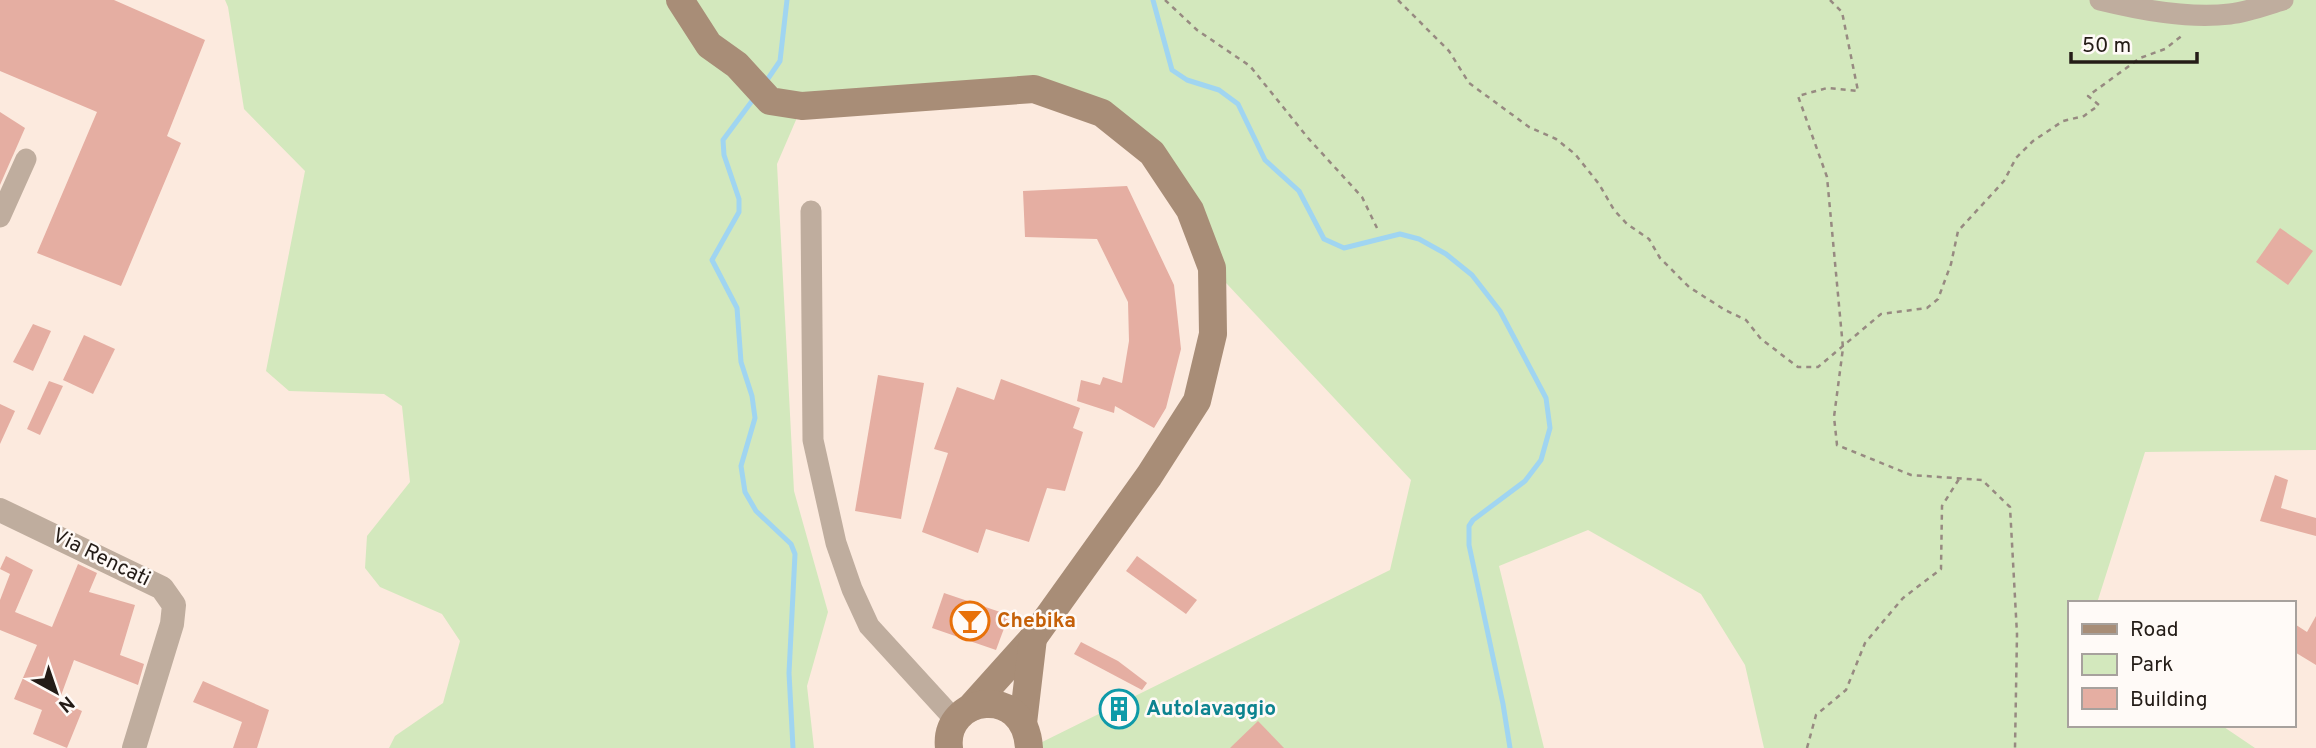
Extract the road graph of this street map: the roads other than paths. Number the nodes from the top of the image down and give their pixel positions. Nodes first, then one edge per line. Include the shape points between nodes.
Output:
1 (680, 0) edge
2 (2100, 0) edge
3 (2283, 0) edge
4 (26, 159) dead end
5 (811, 211) dead end
6 (0, 216) edge
7 (0, 510) edge
8 (1033, 638) junction
9 (953, 733) edge
10 (1026, 735) edge
11 (134, 748) edge

1 - 8 main road via 709,45 737,65 771,101 802,106 1034,89 1102,113 1152,153 1190,210 1212,268 1213,334 1197,401
2 - 3 street via 2204,15 2233,14
4 - 6 street
5 - 9 street via 813,440 836,543 869,626
7 - 11 street, Via Rencati via 162,588 174,605
8 - 9 main road
8 - 10 main road
9 - 10 main road via 986,703 1006,707

